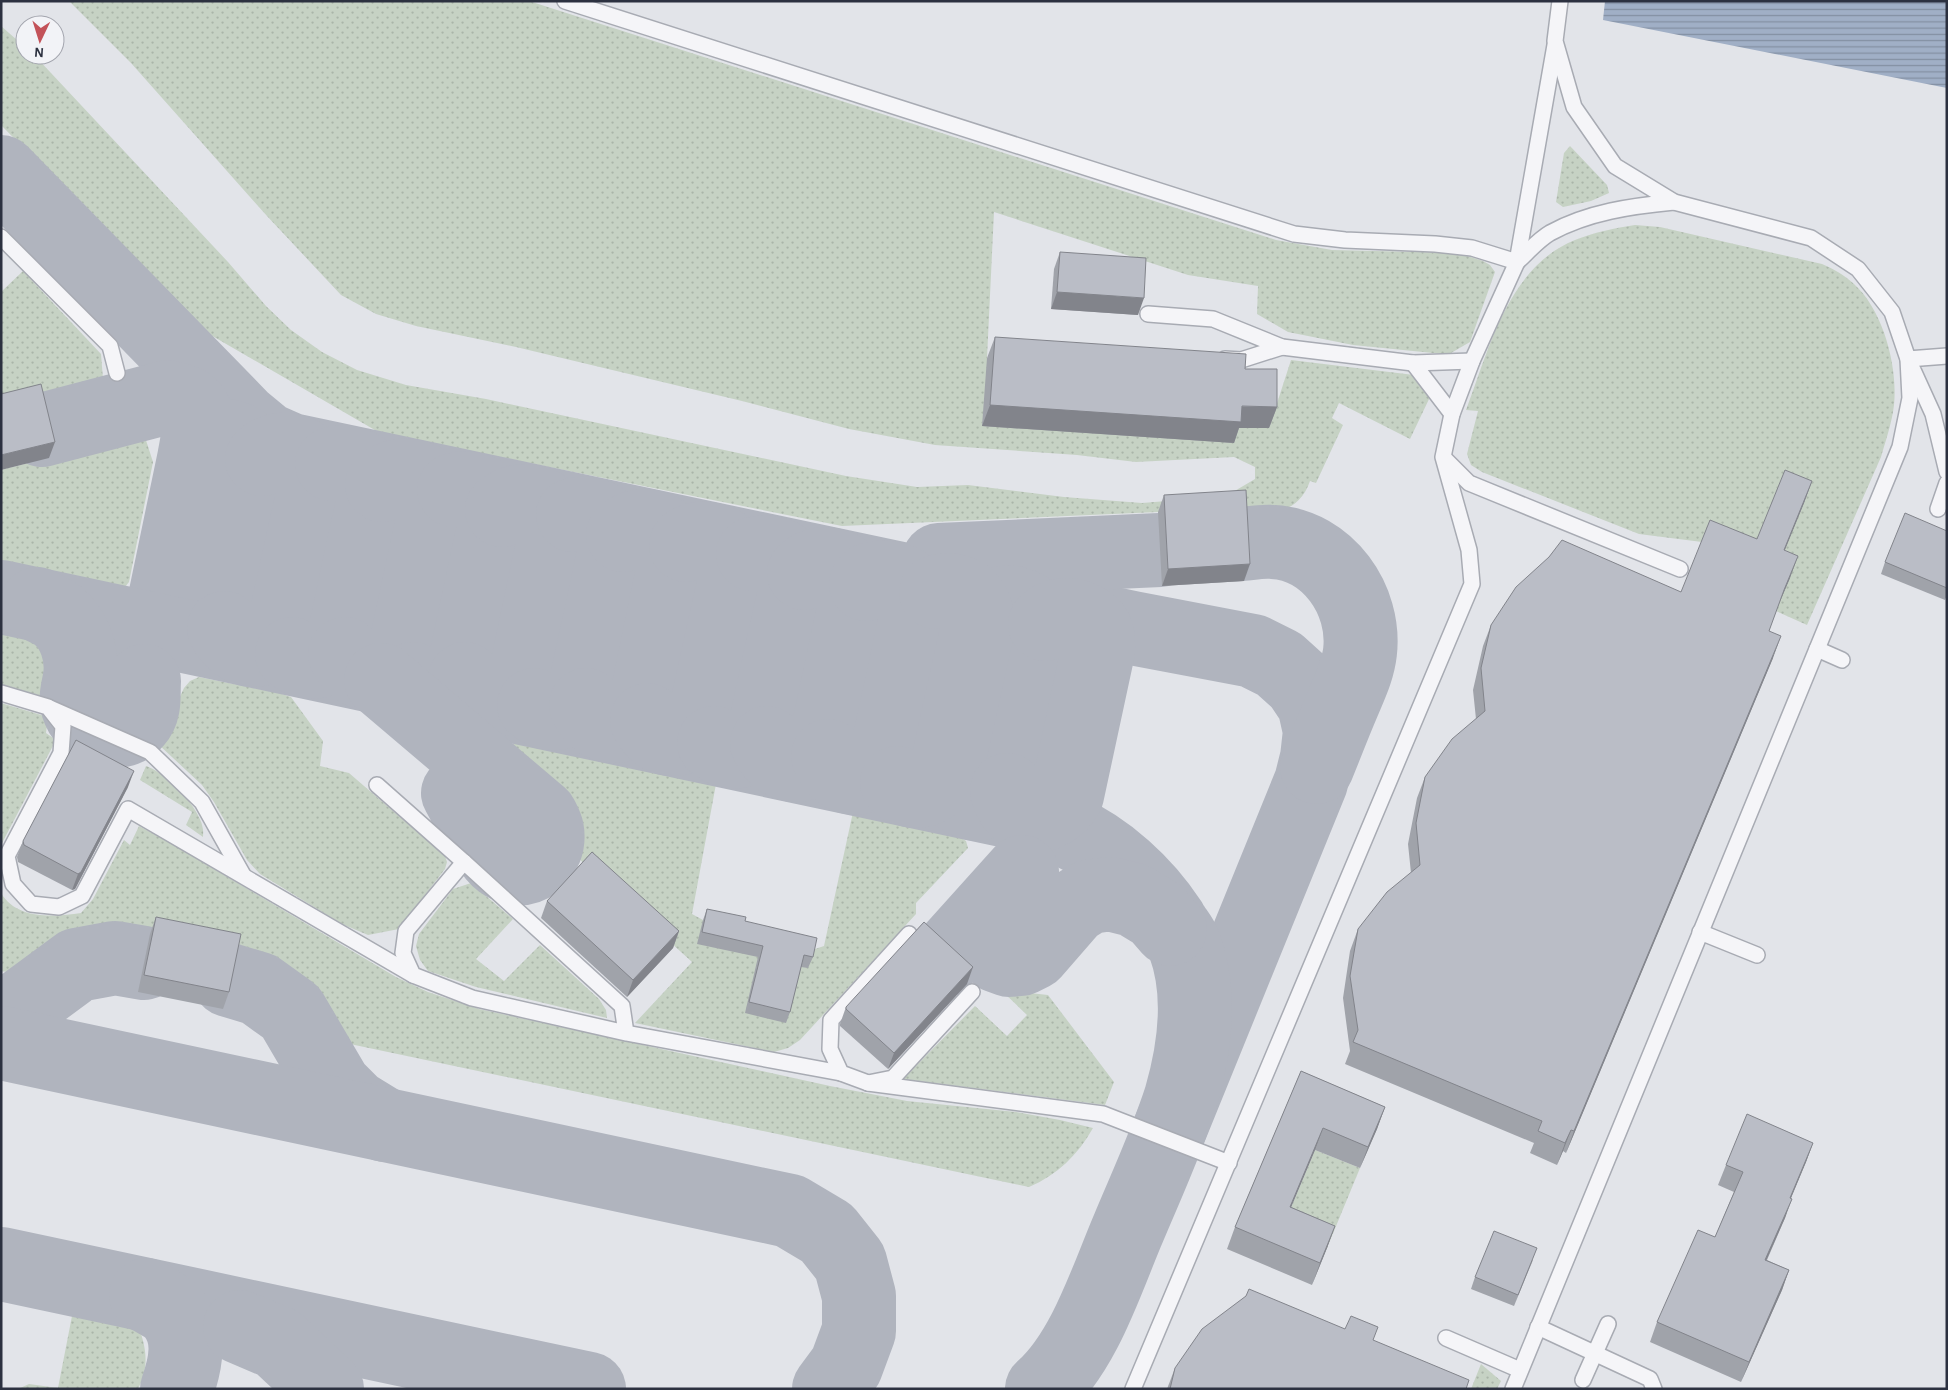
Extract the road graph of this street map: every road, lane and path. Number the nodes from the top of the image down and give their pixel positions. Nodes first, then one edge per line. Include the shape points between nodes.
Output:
1 (565, 1) edge
2 (1560, 1) edge
3 (1555, 41) junction
4 (1674, 202) junction
5 (1, 237) edge
6 (1517, 262) junction
7 (1148, 314) dead end
8 (1282, 348) junction
9 (1947, 356) edge
10 (1212, 358) edge
11 (1908, 360) junction
12 (1472, 361) junction
13 (1413, 363) junction
14 (117, 372) dead end
15 (1452, 414) junction
16 (1443, 457) junction
17 (1947, 472) edge
18 (1947, 482) edge
19 (1938, 509) dead end
20 (1680, 569) dead end
21 (1816, 649) junction
22 (1842, 660) dead end
23 (1, 693) edge
24 (48, 707) junction
25 (377, 785) dead end
26 (464, 862) junction
27 (243, 876) junction
28 (1700, 932) junction
29 (909, 934) dead end
30 (1757, 956) dead end
31 (413, 975) junction
32 (972, 992) dead end
33 (626, 1033) junction
34 (841, 1073) junction
35 (868, 1083) junction
36 (1229, 1163) junction
37 (1608, 1324) dead end
38 (1538, 1328) junction
39 (1446, 1338) dead end
40 (1595, 1353) junction
41 (1520, 1370) junction
42 (1583, 1380) dead end
43 (1133, 1389) edge
44 (1513, 1389) edge
45 (1654, 1389) edge

1 - 6 lane via 1294,234 1472,248
2 - 3 lane
3 - 4 lane via 1574,107 1615,166
3 - 6 lane
4 - 6 lane via 1628,206 1588,217 1549,234
4 - 11 lane via 1811,238 1858,268 1892,312
5 - 14 lane via 110,346
6 - 12 lane
7 - 8 lane via 1213,319
8 - 10 lane via 1241,360
8 - 13 lane
9 - 11 lane
11 - 17 lane via 1933,414
11 - 21 lane via 1910,398 1900,447
12 - 13 lane
12 - 15 lane
13 - 15 lane
15 - 16 lane
16 - 20 lane via 1469,483
16 - 36 lane via 1469,550 1472,584
18 - 19 lane
21 - 22 lane
21 - 28 lane
23 - 24 lane
24 - 27 lane via 150,752 202,802
24 - 27 lane via 63,726 61,753 7,856 13,884 31,904 58,907 82,896 128,809
25 - 26 lane
26 - 31 lane via 406,931 403,953
26 - 33 lane via 622,1006
27 - 31 lane
28 - 30 lane
28 - 38 lane
29 - 34 lane via 831,1020 830,1049
31 - 33 lane via 472,998
32 - 35 lane via 894,1078
33 - 34 lane
34 - 35 lane
35 - 36 lane via 1103,1114
36 - 43 lane
37 - 40 lane
38 - 40 lane
38 - 41 lane
39 - 41 lane
40 - 42 lane
40 - 45 lane via 1650,1379
41 - 44 lane

